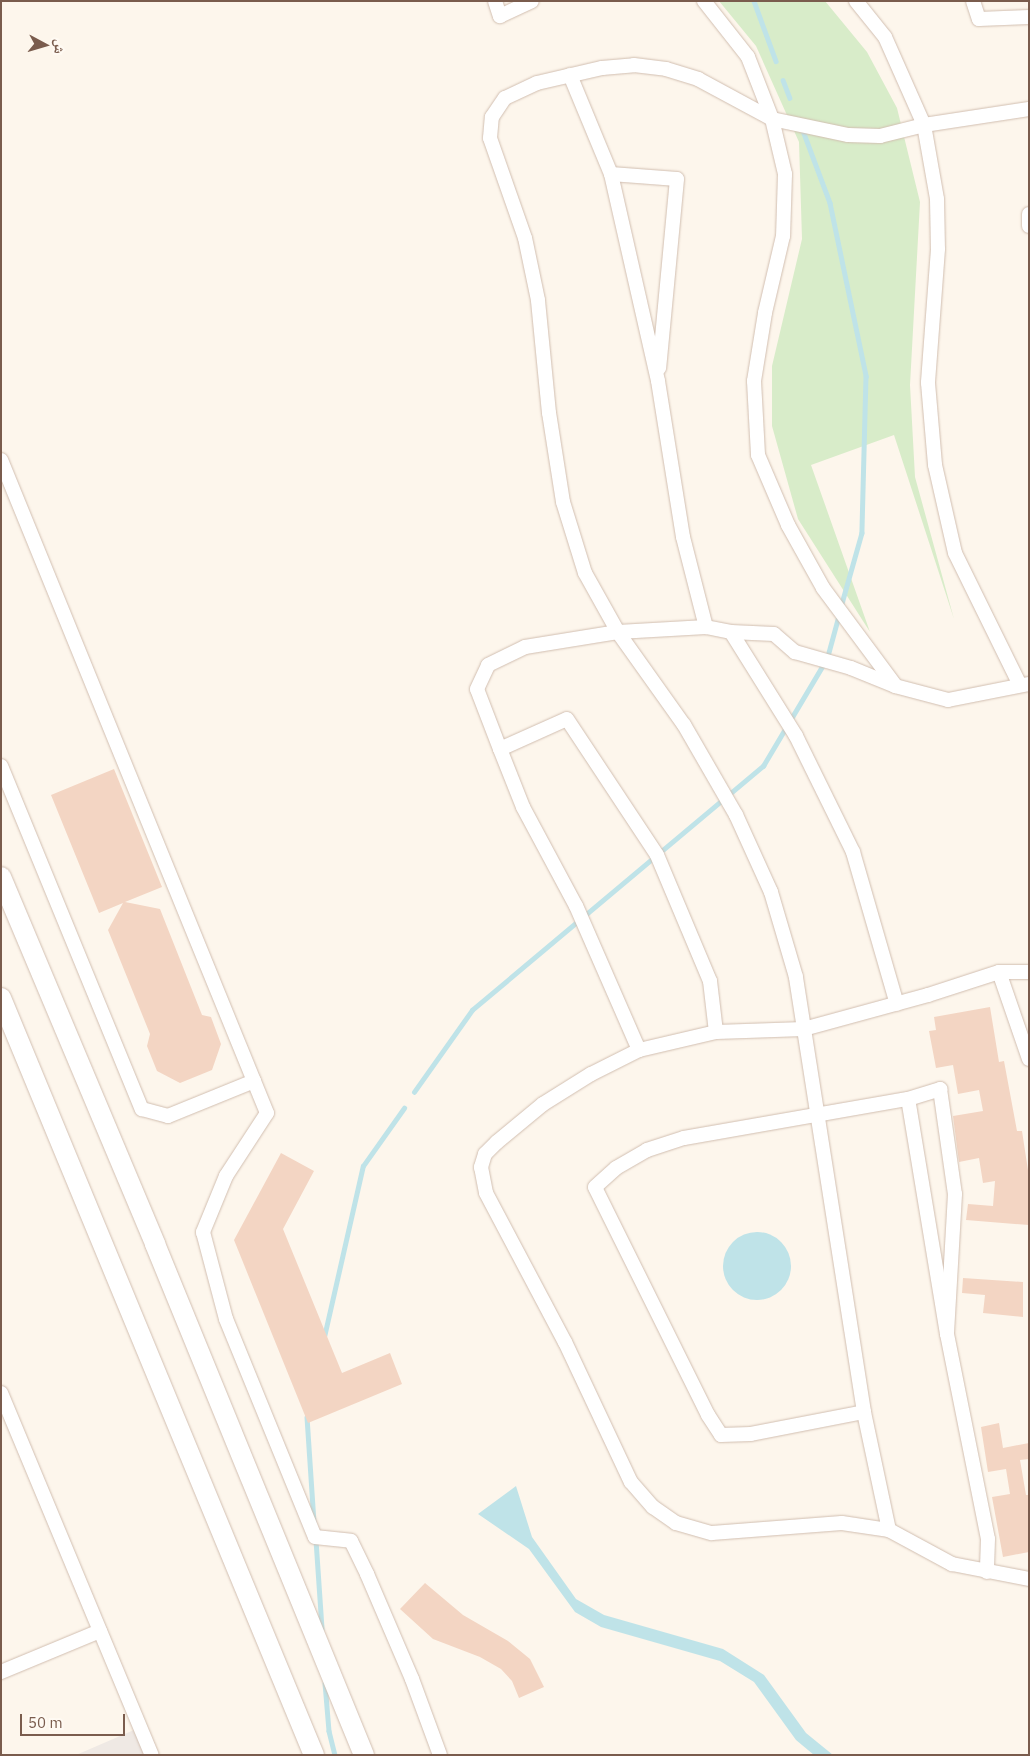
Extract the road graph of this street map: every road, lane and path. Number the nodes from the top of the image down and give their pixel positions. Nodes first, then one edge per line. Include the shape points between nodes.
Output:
1 (496, 1) edge
2 (532, 1) edge
3 (704, 1) edge
4 (856, 1) edge
5 (972, 1) edge
6 (1029, 17) edge
7 (570, 75) junction
8 (760, 107) junction
9 (1029, 109) edge
10 (772, 119) junction
11 (924, 125) junction
12 (611, 174) junction
13 (1029, 214) edge
14 (1029, 226) edge
15 (658, 381) junction
16 (1, 460) edge
17 (706, 627) junction
18 (618, 632) junction
19 (731, 632) junction
20 (1024, 684) edge
21 (896, 686) junction
22 (500, 749) junction
23 (1, 766) edge
24 (1, 877) edge
25 (999, 972) junction
26 (1029, 972) edge
27 (1, 998) edge
28 (898, 1004) junction
29 (804, 1029) junction
30 (716, 1032) junction
31 (638, 1050) junction
32 (1029, 1059) edge
33 (254, 1081) junction
34 (908, 1099) junction
35 (816, 1116) junction
36 (947, 1334) junction
37 (1, 1394) edge
38 (864, 1412) junction
39 (8, 1427) edge
40 (889, 1530) junction
41 (987, 1572) junction
42 (1029, 1579) edge
43 (100, 1631) junction
44 (1, 1672) edge
45 (152, 1755) edge
46 (314, 1755) edge
47 (364, 1755) edge
48 (440, 1755) edge

1 - 2 street via 500,16
3 - 8 street via 748,57
4 - 11 street via 885,37
5 - 6 street via 979,18
7 - 8 street via 634,66 666,69 698,79
7 - 12 street
7 - 18 street via 537,83 504,98 492,117 490,138 525,238 538,300 549,413 563,502 585,573
8 - 10 street
9 - 11 street
10 - 11 street via 848,135 880,136
10 - 21 street via 785,174 783,236 765,313 754,381 758,455 788,524 823,588
11 - 20 street via 937,199 938,249 928,383 935,465 955,554
12 - 15 street
12 - 15 street via 677,179
13 - 14 street
15 - 17 street via 683,538
16 - 33 street
17 - 18 street
17 - 19 street
18 - 22 street via 525,646 488,665 477,689
18 - 29 street via 684,725 740,824 771,892 796,977
19 - 21 street via 774,634 796,652
19 - 28 street via 796,736 853,852
20 - 21 street via 948,700
22 - 30 street via 567,719 657,855 710,981
22 - 31 street via 523,807 576,906
23 - 33 street via 142,1109 168,1116
24 - 47 main road
25 - 26 street
25 - 28 street
25 - 32 street
27 - 46 main road
28 - 29 street
29 - 30 street
29 - 35 street
30 - 31 street
31 - 40 street via 543,1104 485,1154 481,1167 486,1193 565,1342 631,1482 653,1507 676,1523 712,1533 842,1523
33 - 48 street via 267,1113 226,1176 203,1232 226,1319 315,1536 351,1541 408,1670
34 - 35 street
34 - 36 street
34 - 36 street via 940,1089 955,1194
35 - 38 street
35 - 38 street via 684,1138 656,1147 616,1168 595,1187 708,1415 721,1435 752,1434
36 - 41 street via 988,1539
37 - 39 street
38 - 40 street
39 - 43 street
40 - 41 street via 952,1564
41 - 42 street
43 - 44 street
43 - 45 street

